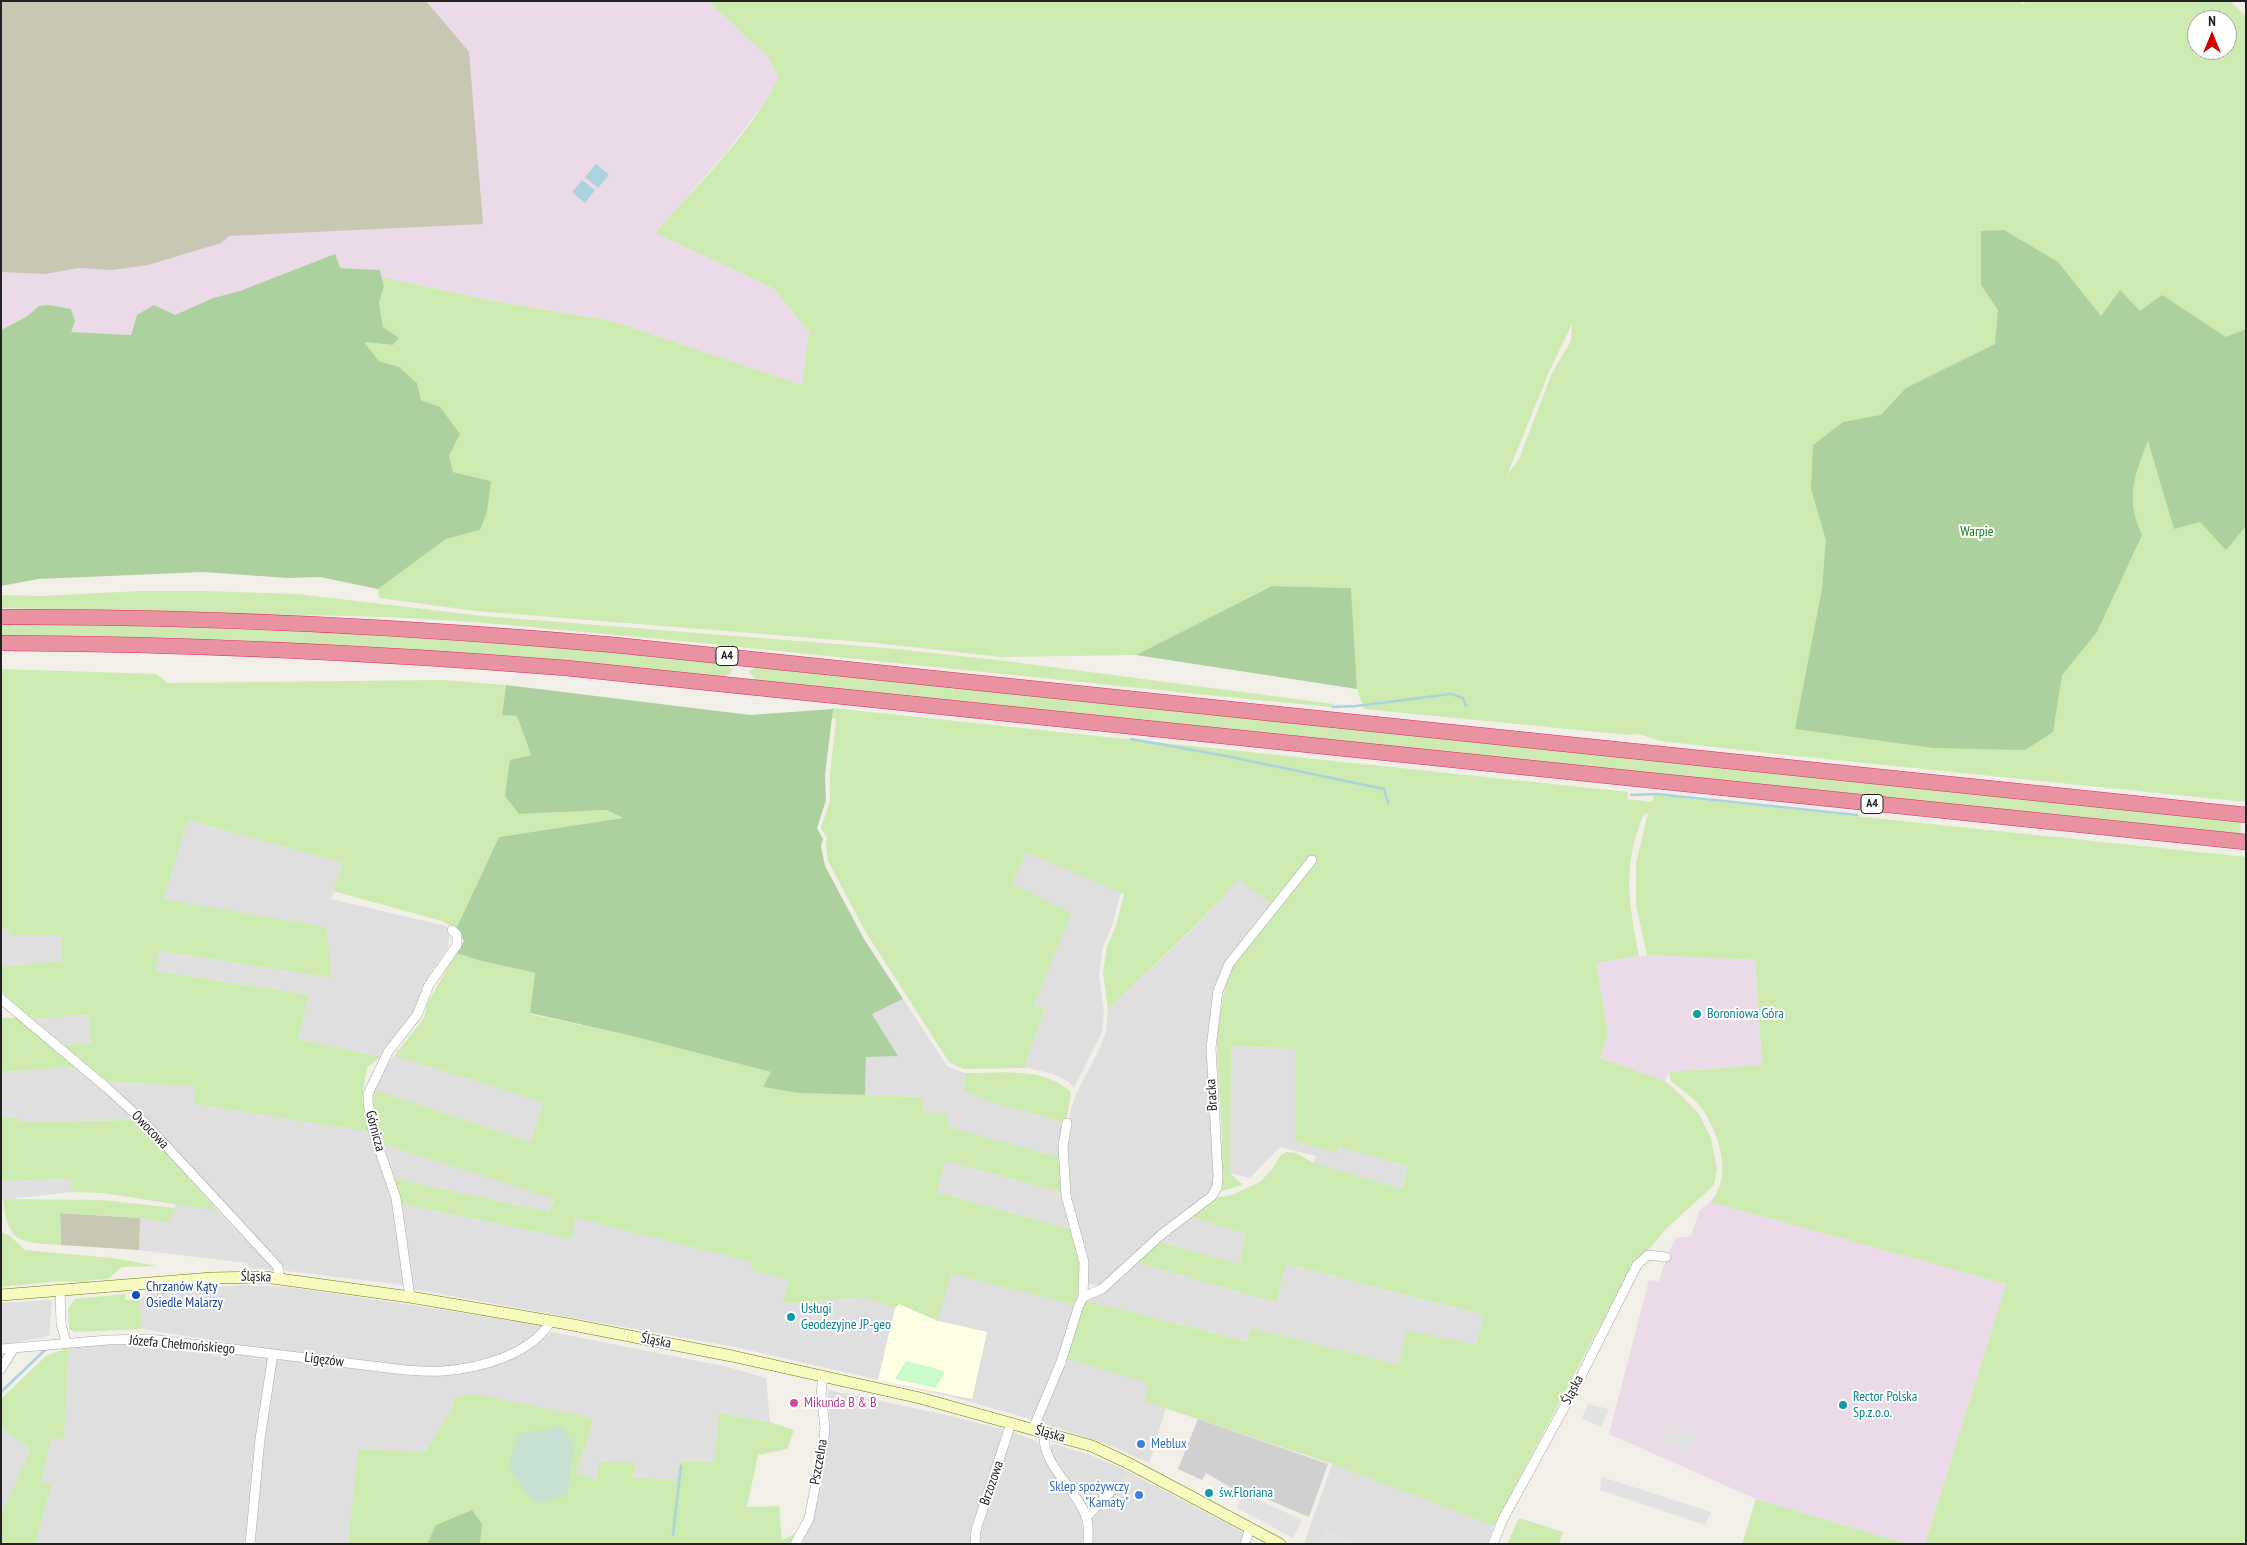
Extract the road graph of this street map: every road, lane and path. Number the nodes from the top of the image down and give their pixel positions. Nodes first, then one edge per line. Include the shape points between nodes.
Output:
1 (1, 617) edge
2 (1, 643) edge
3 (2245, 815) edge
4 (2246, 842) edge
5 (1312, 860) dead end
6 (452, 930) dead end
7 (1, 999) edge
8 (1067, 1123) dead end
9 (1666, 1257) dead end
10 (279, 1278) junction
11 (60, 1290) junction
12 (1, 1295) edge
13 (410, 1297) junction
14 (1083, 1297) junction
15 (552, 1321) junction
16 (66, 1343) junction
17 (14, 1348) junction
18 (1, 1349) edge
19 (273, 1354) junction
20 (1, 1369) edge
21 (823, 1376) junction
22 (1011, 1423) junction
23 (1039, 1431) junction
24 (1116, 1486) dead end
25 (1086, 1517) junction
26 (1250, 1527) junction
27 (250, 1544) edge
28 (795, 1544) edge
29 (975, 1544) edge
30 (1088, 1544) edge
31 (1245, 1544) edge
32 (1280, 1544) edge
33 (1493, 1544) edge

1 - 3 highway, A4 via 242,621 541,638
2 - 4 highway, A4 via 296,651 557,667
5 - 14 street, Bracka via 1229,964 1218,991 1211,1048 1217,1188 1212,1196 1162,1234 1102,1288
6 - 13 street, Górnicza via 457,935 457,945 429,985 417,1015 388,1052 368,1094 373,1131 396,1198
7 - 10 street, Owocowa via 144,1122 278,1267
8 - 14 street via 1064,1146 1066,1196 1084,1262
9 - 33 street, Śląska via 1648,1255 1637,1265 1576,1386 1503,1519
10 - 11 main road, Śląska via 244,1276
10 - 13 main road, Śląska
11 - 12 main road, Śląska
11 - 16 street via 61,1323
13 - 15 main road, Śląska
14 - 23 street
15 - 19 street, Ligęzów via 525,1347 499,1359 443,1371 405,1370
15 - 21 main road, Śląska
16 - 17 street, Józefa Chełmońskiego
16 - 19 street, Józefa Chełmońskiego via 150,1339
17 - 18 street, Józefa Chełmońskiego
17 - 20 street
19 - 27 street via 260,1439
21 - 22 main road, Śląska
21 - 28 street, Pszczelna via 823,1446 809,1519
22 - 23 main road, Śląska
22 - 29 street, Brzozowa via 976,1530
23 - 25 street via 1050,1458
23 - 26 main road, Śląska via 1108,1453
24 - 25 street
25 - 30 street
26 - 31 street
26 - 32 main road, Śląska

